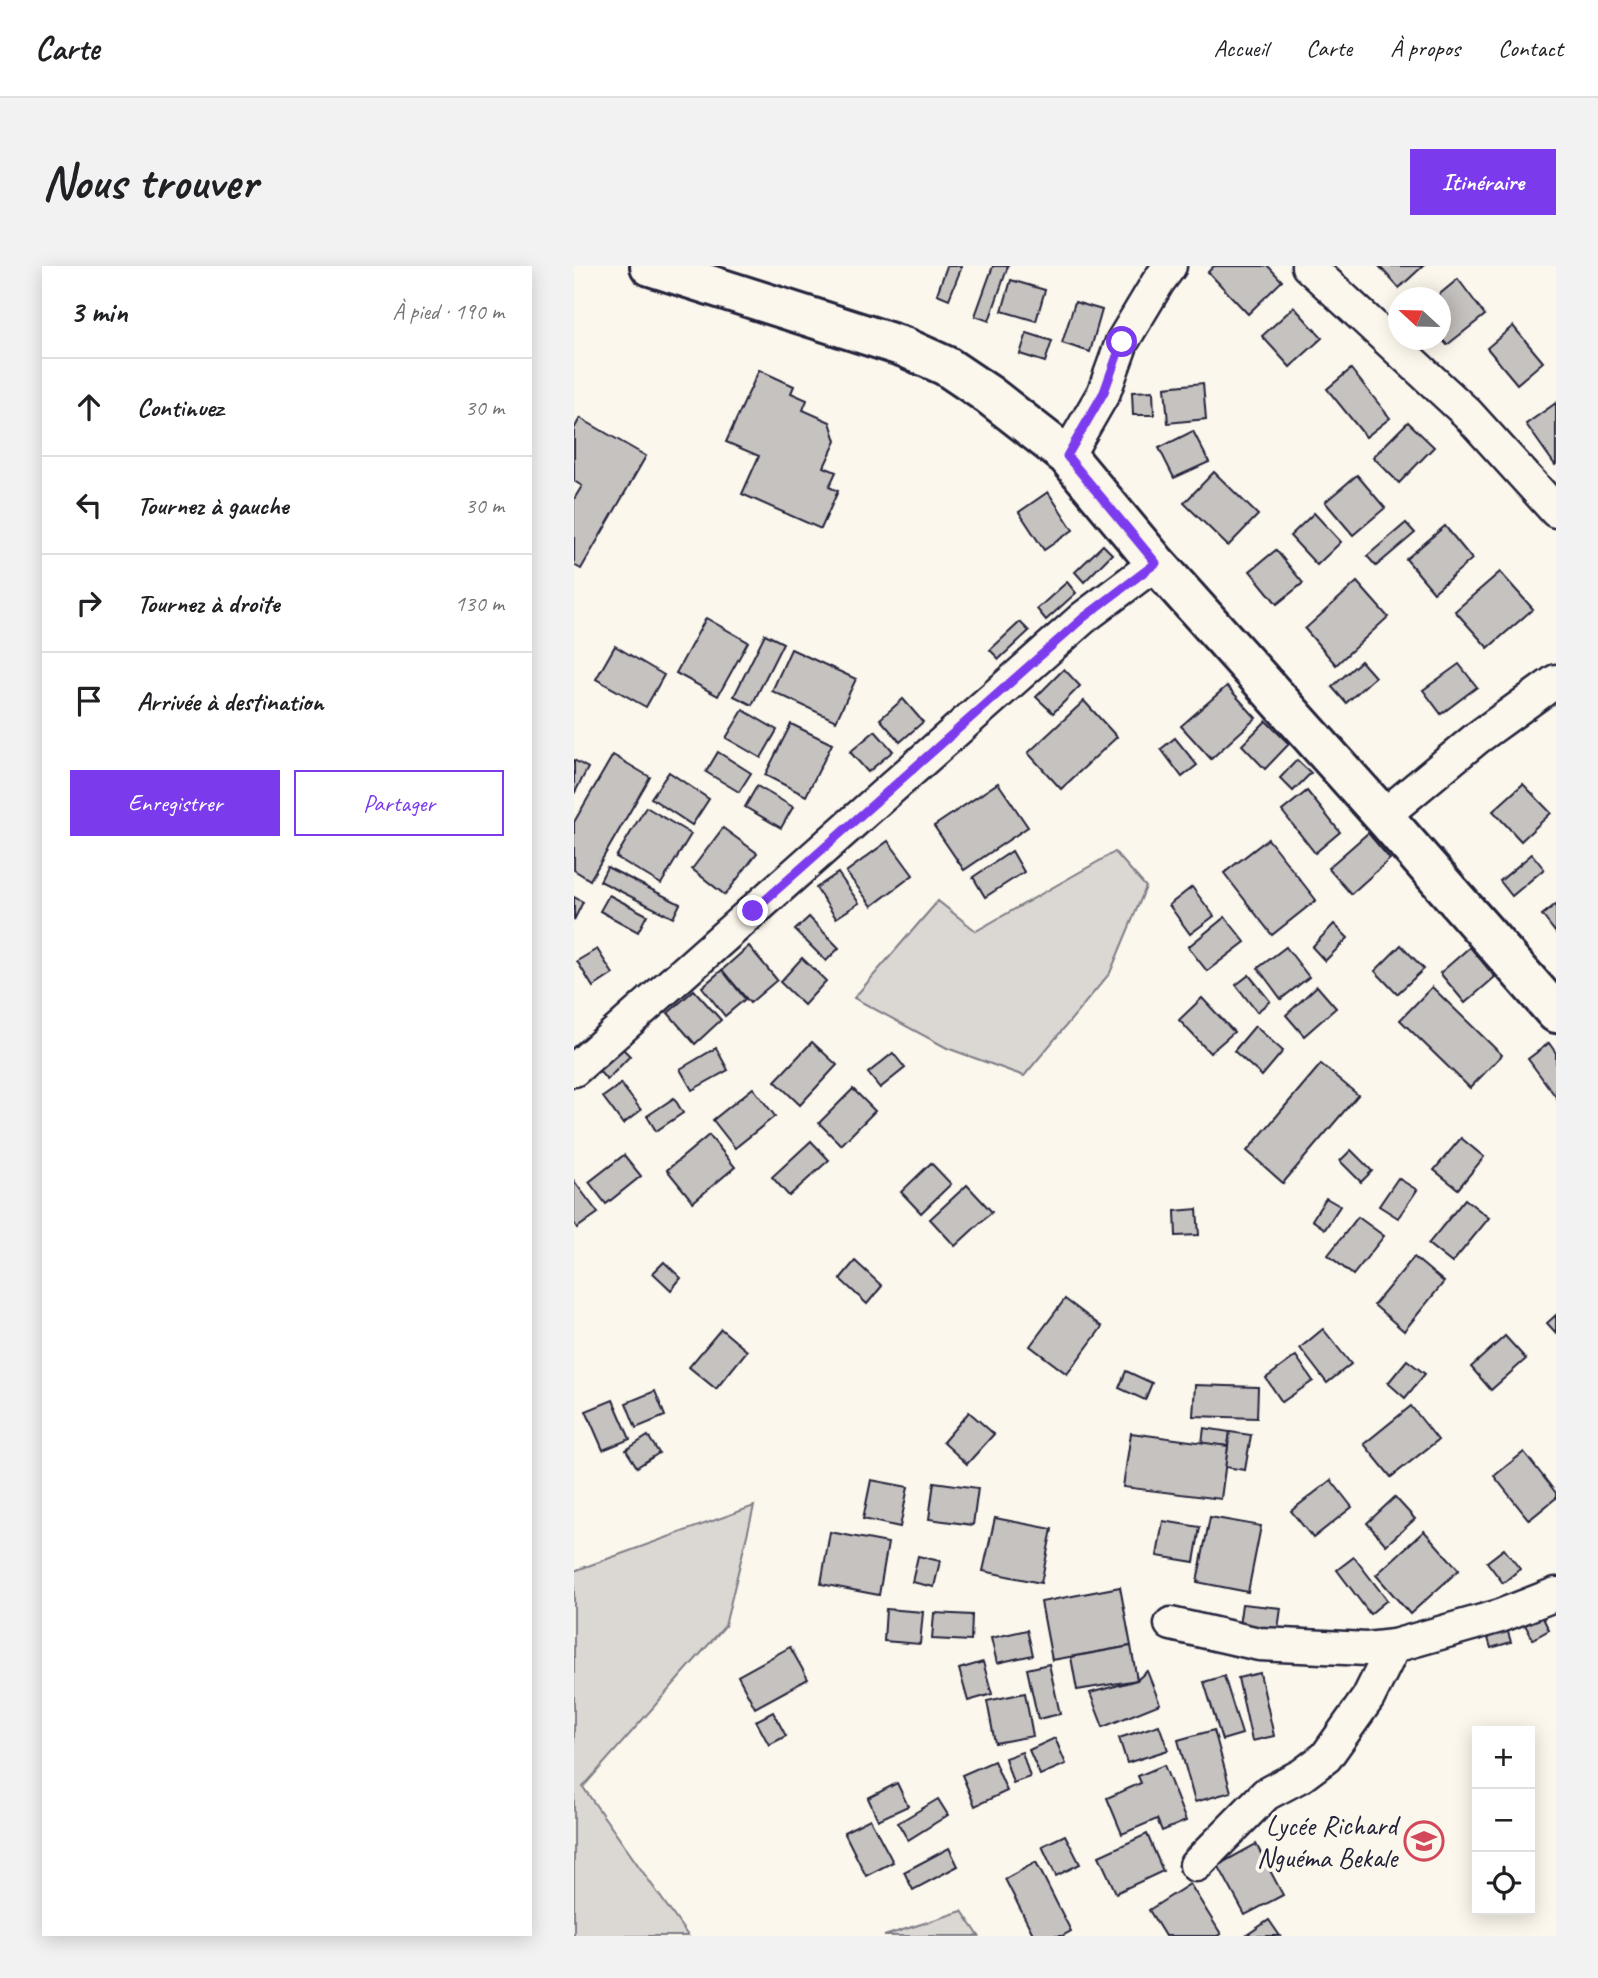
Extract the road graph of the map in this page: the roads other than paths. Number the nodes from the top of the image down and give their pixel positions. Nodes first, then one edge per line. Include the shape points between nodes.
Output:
1 (650, 266) edge
2 (1170, 266) edge
3 (1308, 266) edge
4 (1067, 456) junction
5 (1556, 511) edge
6 (1156, 563) junction
7 (1556, 681) edge
8 (1384, 816) junction
9 (1556, 1013) edge
10 (574, 1070) edge
11 (1556, 1594) edge
12 (1171, 1624) dead end
13 (1394, 1646) junction
14 (1196, 1865) dead end

1 - 4 main road via 904,346 946,366 989,395
2 - 4 street via 1122,342 1104,392
3 - 5 street via 1467,413
4 - 6 main road
6 - 8 main road
6 - 10 street via 1083,618
7 - 8 street via 1477,738
8 - 9 main road
11 - 13 street via 1500,1616
12 - 13 street via 1259,1644 1320,1649
13 - 14 street via 1368,1698 1326,1757 1266,1794

